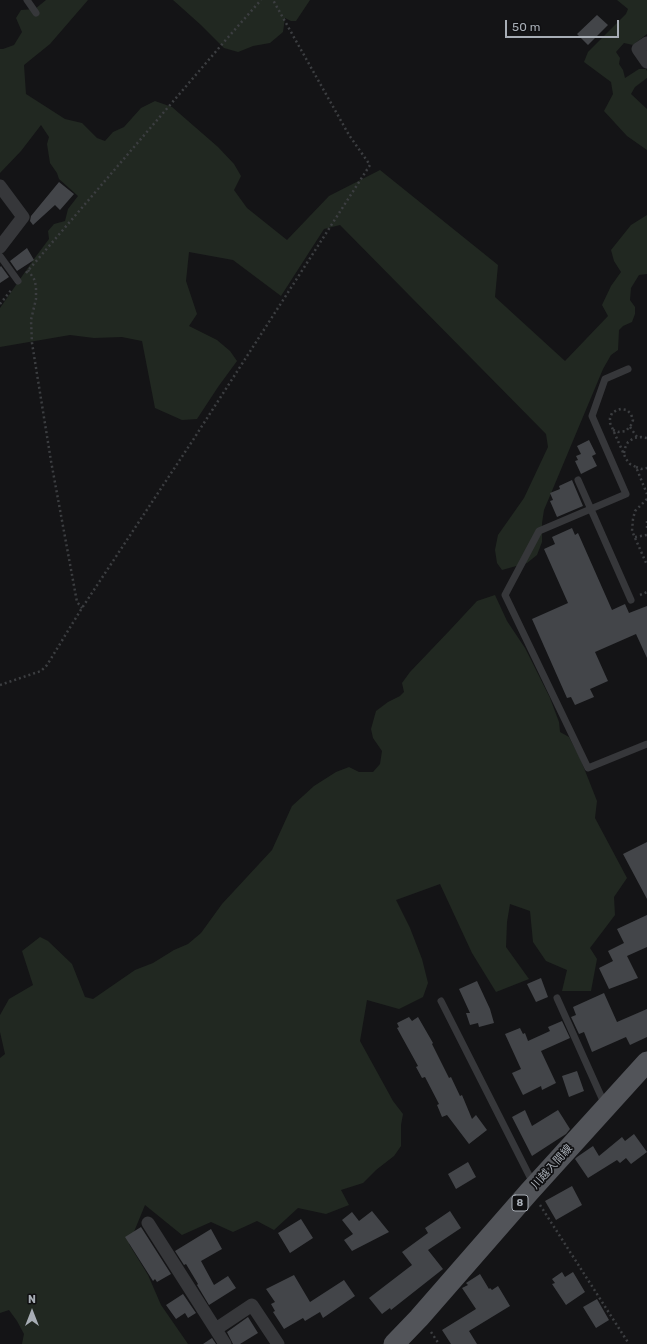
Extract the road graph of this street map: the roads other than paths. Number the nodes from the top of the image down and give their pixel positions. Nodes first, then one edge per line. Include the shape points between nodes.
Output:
1 (27, 0) edge
2 (36, 13) dead end
3 (647, 43) edge
4 (647, 62) edge
5 (0, 186) edge
6 (0, 247) edge
7 (0, 256) edge
8 (18, 281) road end
9 (628, 369) dead end
10 (578, 480) dead end
11 (591, 509) junction
12 (631, 600) dead end
13 (647, 744) edge
14 (557, 998) dead end
15 (441, 1001) dead end
16 (647, 1062) edge
17 (606, 1108) junction
18 (532, 1189) junction
19 (148, 1223) dead end
20 (216, 1329) junction
21 (225, 1344) edge
22 (278, 1344) edge
23 (394, 1344) edge

1 - 2 lane
3 - 4 street via 638,49
5 - 6 street via 23,217
7 - 8 lane
9 - 11 lane via 605,379 592,416 626,494
10 - 11 lane
11 - 12 lane
11 - 13 lane via 539,531 505,596 588,768
14 - 17 lane
15 - 18 lane
16 - 17 main road, 川越入間線 / 8
17 - 18 main road, 川越入間線 / 8
18 - 23 main road, 川越入間線 / 8
19 - 20 street
20 - 21 street
20 - 22 street via 252,1305

